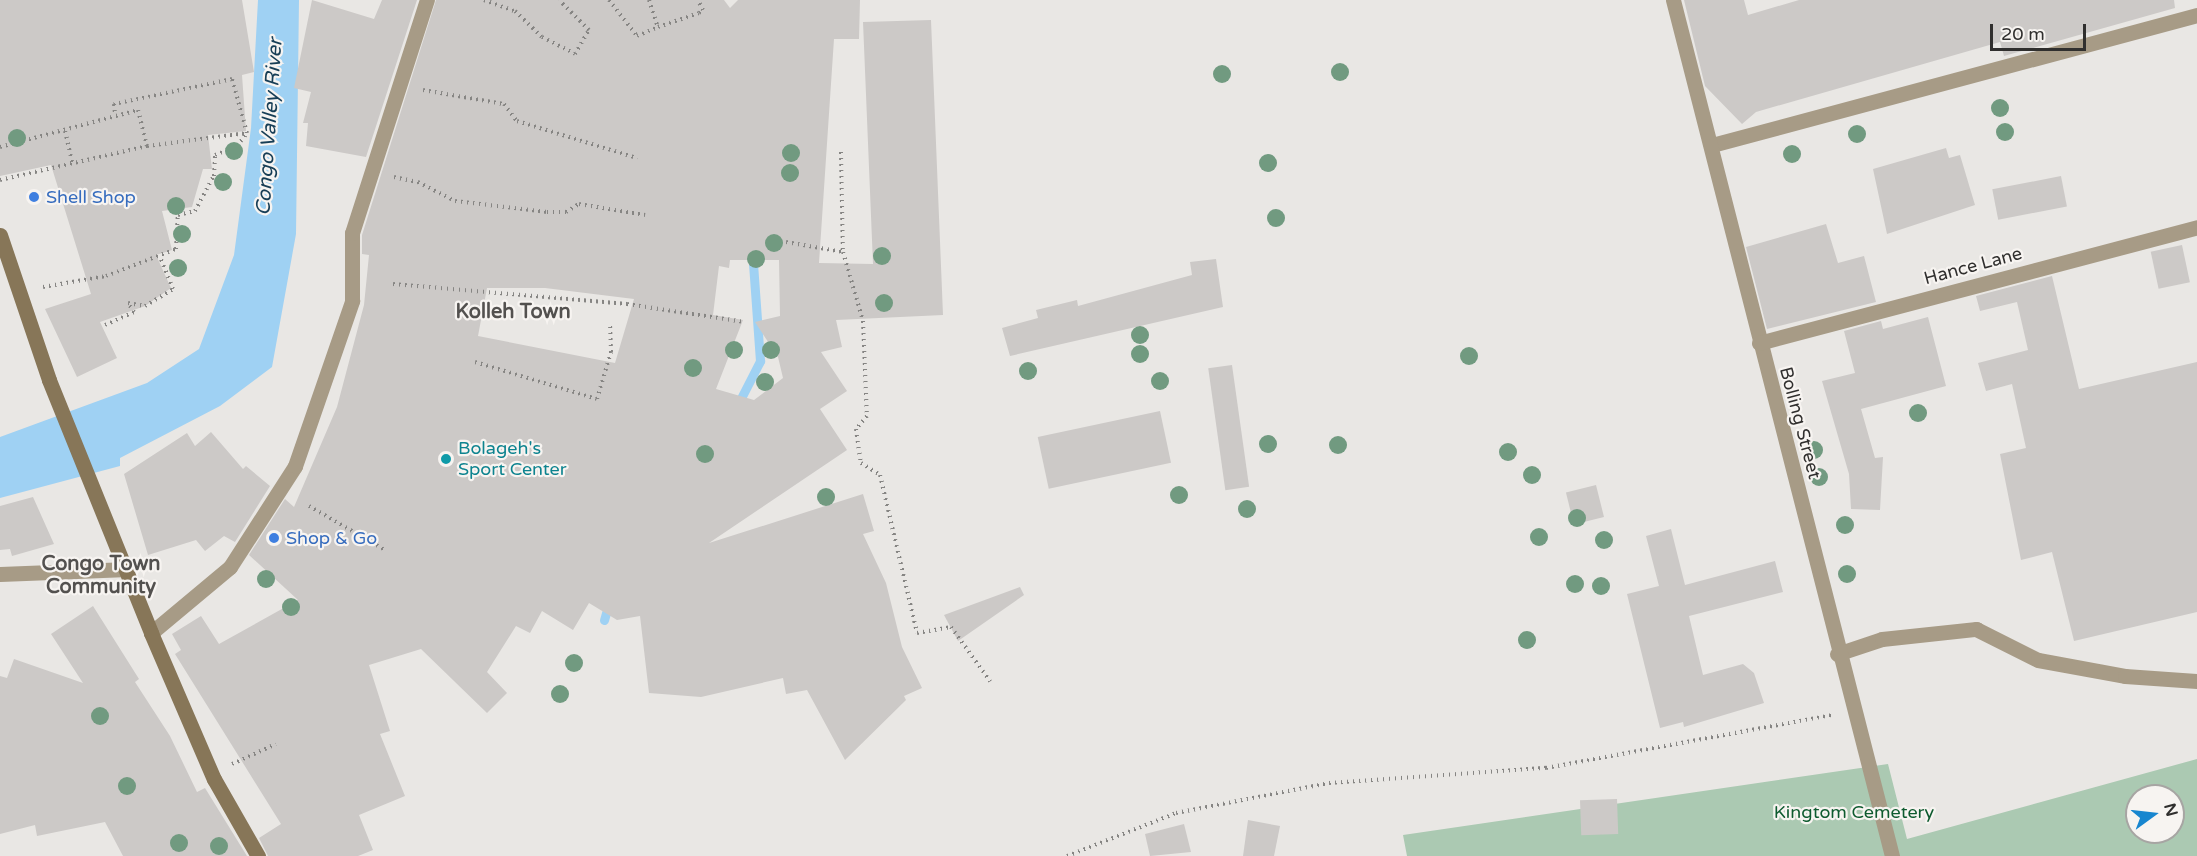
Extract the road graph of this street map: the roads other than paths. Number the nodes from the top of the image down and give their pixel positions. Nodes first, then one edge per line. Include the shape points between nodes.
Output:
1 (427, 0) edge
2 (1673, 0) edge
3 (2197, 15) edge
4 (1712, 145) junction
5 (2197, 226) edge
6 (0, 235) edge
7 (1759, 343) junction
8 (128, 569) junction
9 (0, 574) edge
10 (151, 633) junction
11 (1838, 654) junction
12 (2197, 681) edge
13 (258, 856) edge
14 (1892, 856) edge

1 - 10 street via 352,233 352,301 296,466 230,567
2 - 4 street, Bolling Street
3 - 4 street
4 - 7 street, Bolling Street
5 - 7 street, Hance Lane
6 - 8 main road via 49,380
7 - 11 street, Bolling Street
8 - 9 street
8 - 10 main road
10 - 13 main road via 214,779
11 - 12 street via 1882,639 1976,629 2038,660 2126,676
11 - 14 street, Bolling Street

